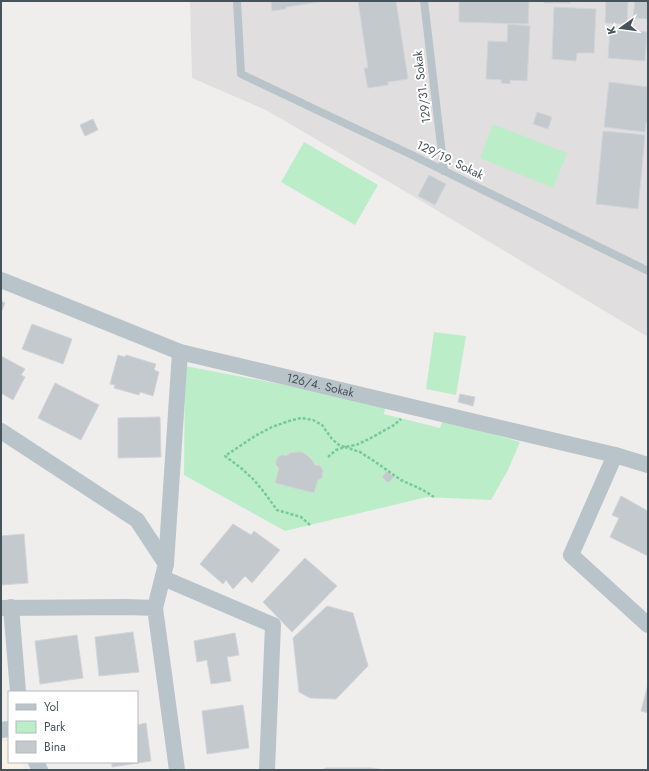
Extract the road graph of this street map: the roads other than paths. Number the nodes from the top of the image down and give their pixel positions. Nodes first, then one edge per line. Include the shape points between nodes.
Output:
1 (237, 1) edge
2 (424, 1) edge
3 (444, 170) junction
4 (648, 271) edge
5 (1, 280) edge
6 (180, 352) junction
7 (1, 431) edge
8 (615, 455) junction
9 (648, 465) edge
10 (165, 571) junction
11 (6, 608) edge
12 (155, 608) junction
13 (648, 625) edge
14 (18, 691) edge
15 (177, 770) edge
16 (267, 770) edge

1 - 3 lane, 129/19. Sokak via 241,74
2 - 3 lane, 129/31. Sokak
3 - 4 lane, 129/19. Sokak
5 - 6 street, 126/4. Sokak
6 - 8 street, 126/4. Sokak
6 - 10 street
7 - 10 street via 137,520
8 - 9 street, 126/4. Sokak
8 - 13 street via 571,554
10 - 12 street
10 - 16 street via 273,625
11 - 12 street
11 - 14 street
12 - 15 street

